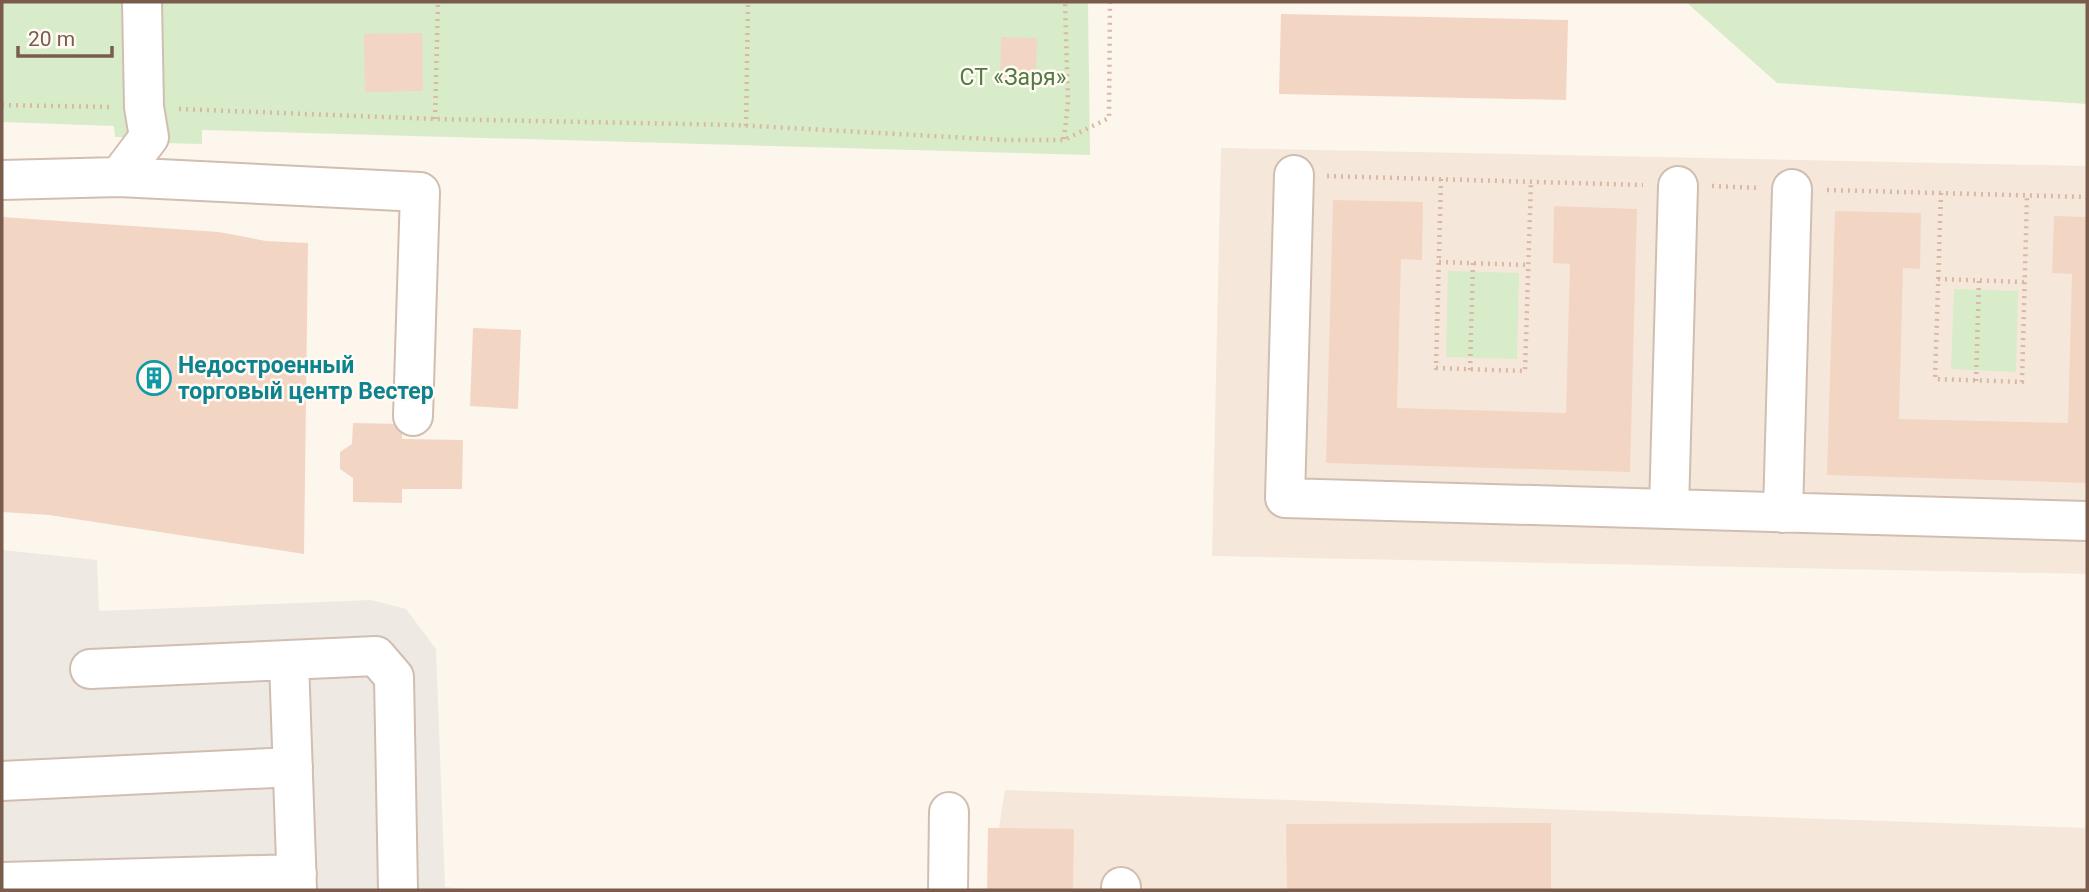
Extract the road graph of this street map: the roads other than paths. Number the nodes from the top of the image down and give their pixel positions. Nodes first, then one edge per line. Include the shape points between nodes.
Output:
1 (142, 2) edge
2 (1294, 175) dead end
3 (119, 177) junction
4 (2, 180) edge
5 (1678, 186) dead end
6 (1792, 189) dead end
7 (413, 416) dead end
8 (1669, 509) junction
9 (1783, 513) junction
10 (2087, 522) edge
11 (289, 661) junction
12 (90, 669) dead end
13 (293, 767) junction
14 (2, 781) edge
15 (949, 812) dead end
16 (2, 882) edge
17 (297, 882) edge
18 (398, 890) edge
19 (948, 890) edge

1 - 3 street via 149,137
2 - 8 street via 1285,498
3 - 4 street
3 - 7 street via 420,192
5 - 8 street
6 - 9 street
8 - 9 street
9 - 10 street
11 - 12 street
11 - 13 street
11 - 18 street via 376,656 394,677
13 - 14 street
13 - 17 street
15 - 19 street
16 - 17 street

